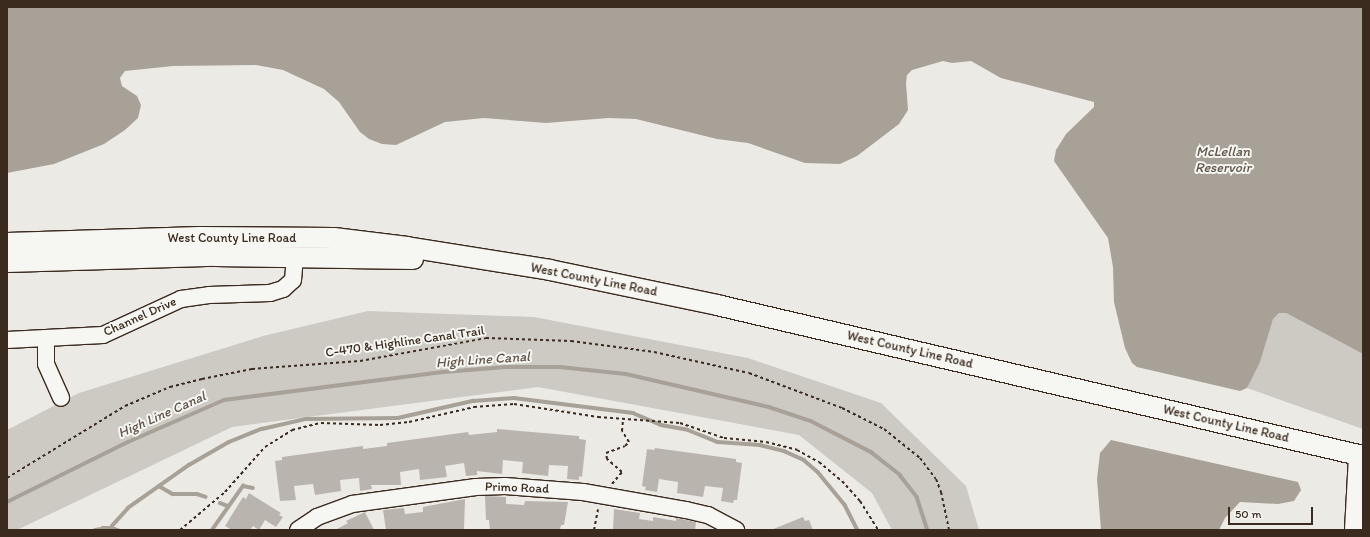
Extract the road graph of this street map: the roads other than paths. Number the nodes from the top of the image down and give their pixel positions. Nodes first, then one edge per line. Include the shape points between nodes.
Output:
1 (7, 244) edge
2 (295, 256) junction
3 (455, 257) junction
4 (7, 262) edge
5 (46, 338) junction
6 (7, 340) edge
7 (61, 398) dead end
8 (1361, 456) edge
9 (298, 530) edge
10 (736, 530) edge
11 (1355, 530) edge

1 - 3 main road, West County Line Road via 200,237 334,238 407,247
2 - 3 main road, West County Line Road via 407,259
2 - 4 main road, West County Line Road
2 - 5 street, Channel Drive via 294,277 283,289 270,293 181,298 103,335
3 - 8 main road, West County Line Road via 550,270 709,304
5 - 6 street, Channel Drive
5 - 7 street via 46,364
8 - 11 main road
9 - 10 street, Primo Road via 317,517 352,504 476,487 524,486 609,497 708,515

